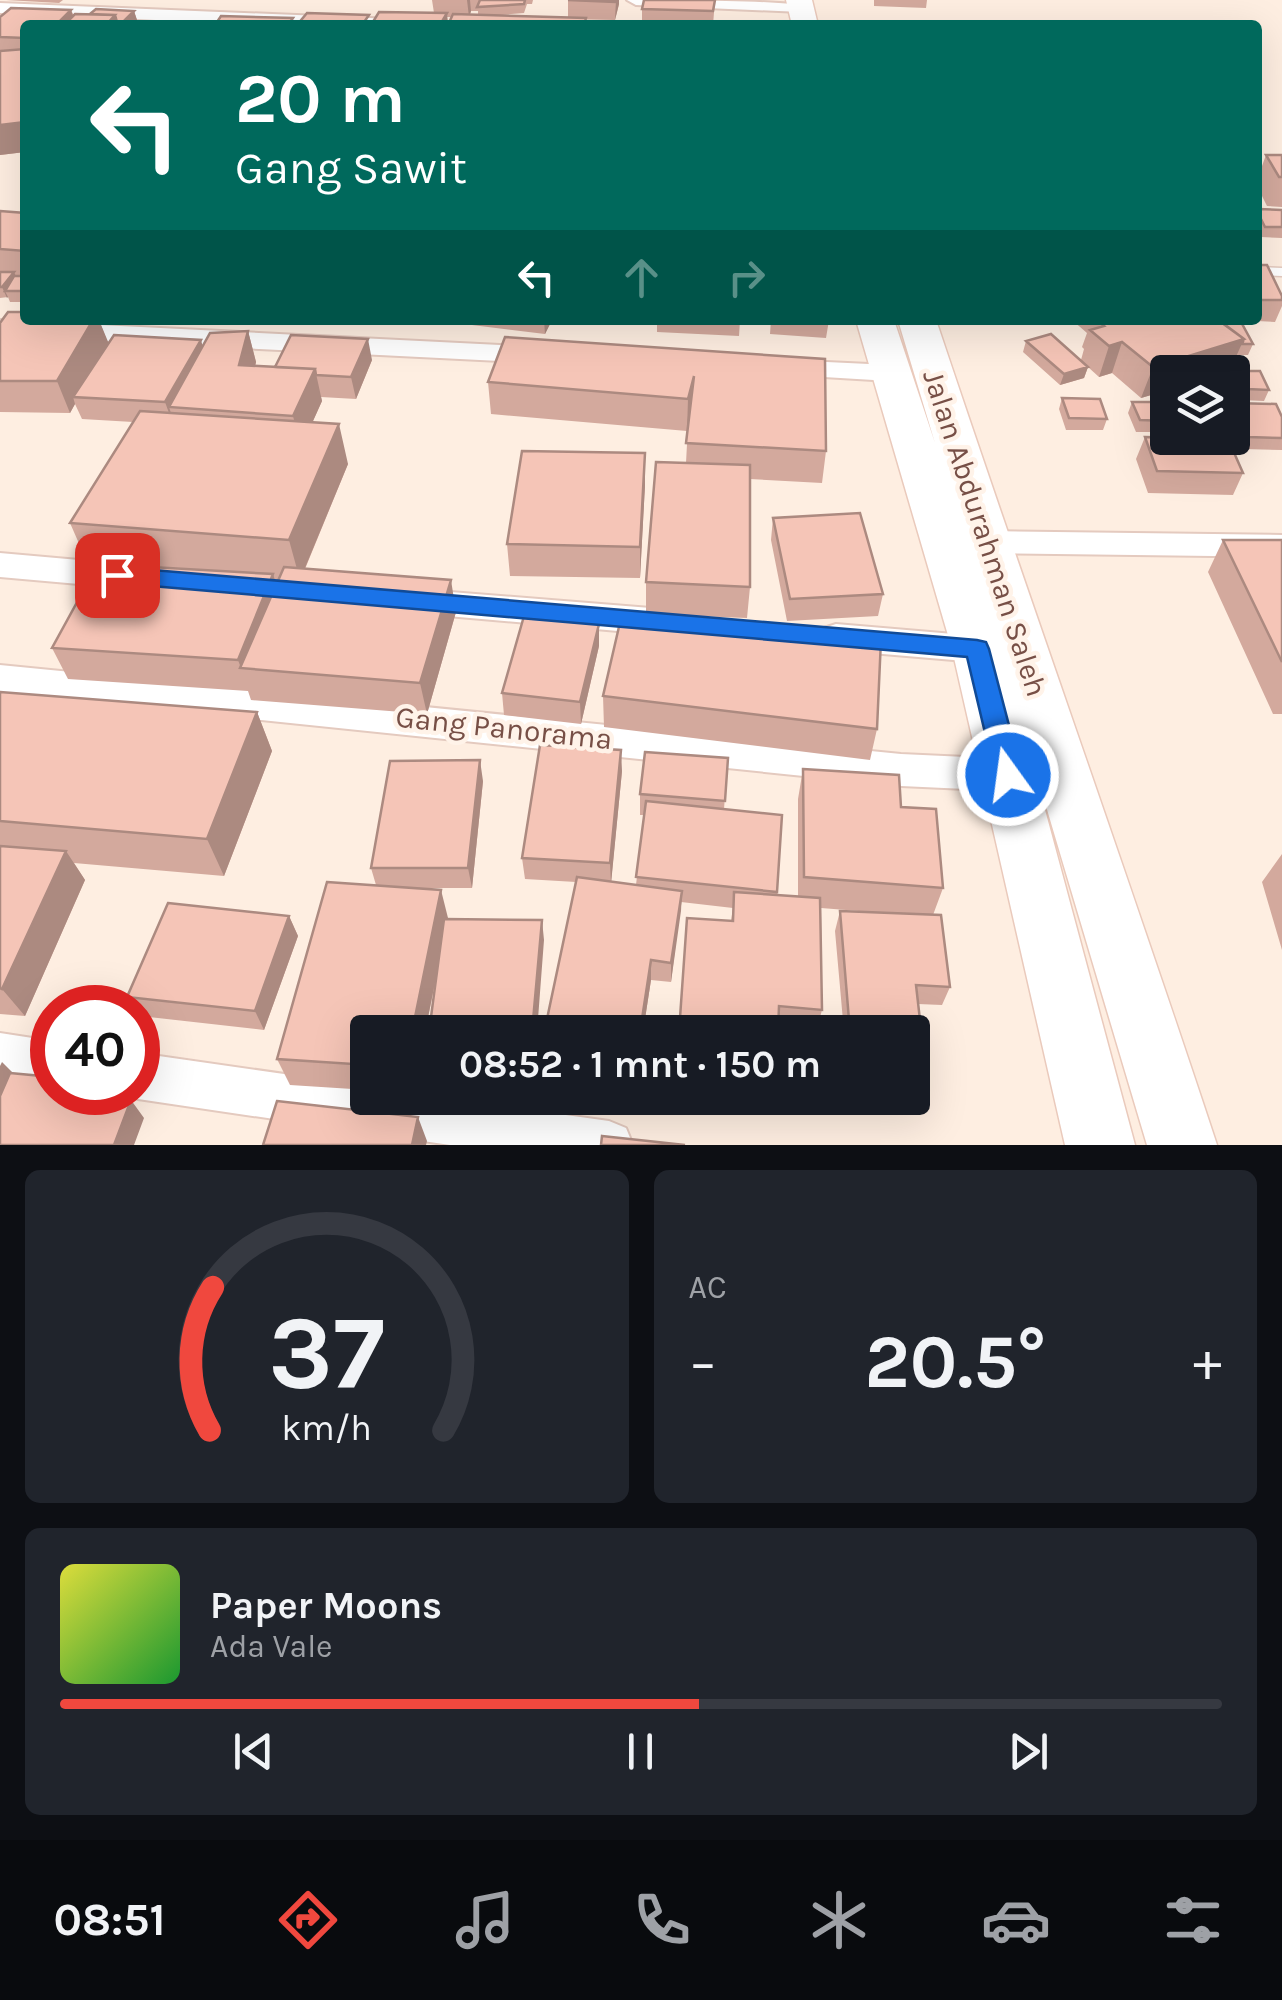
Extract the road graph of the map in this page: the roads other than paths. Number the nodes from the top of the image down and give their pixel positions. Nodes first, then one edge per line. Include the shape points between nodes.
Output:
1 (636, 0) edge
2 (0, 8) edge
3 (789, 10) edge
4 (278, 20) edge
5 (876, 325) edge
6 (919, 325) edge
7 (0, 328) edge
8 (574, 357) edge
9 (752, 366) edge
10 (890, 373) junction
11 (987, 542) junction
12 (1282, 546) edge
13 (0, 565) edge
14 (176, 580) edge
15 (371, 597) edge
16 (704, 626) edge
17 (801, 634) edge
18 (977, 649) junction
19 (0, 678) edge
20 (1008, 775) junction
21 (1149, 1047) junction
22 (1080, 1052) junction
23 (0, 1055) edge
24 (30, 1060) edge
25 (160, 1079) edge
26 (609, 1145) edge
27 (1100, 1145) edge
28 (1182, 1145) edge

1 - 3 street
2 - 4 street
5 - 10 street, Jalan Abdurahman Saleh
6 - 11 street, Jalan Abdurahman Saleh
7 - 8 street
9 - 10 street
10 - 18 street, Jalan Abdurahman Saleh
11 - 12 street
11 - 21 street, Jalan Abdurahman Saleh via 1084,828
13 - 14 street
15 - 16 street
17 - 18 street
18 - 20 street, Jalan Abdurahman Saleh
19 - 20 street, Gang Panorama via 901,770
20 - 22 street, Jalan Abdurahman Saleh
21 - 22 street
21 - 28 street, Jalan Abdurahman Saleh
22 - 27 street, Jalan Abdurahman Saleh
23 - 24 street
25 - 26 street

